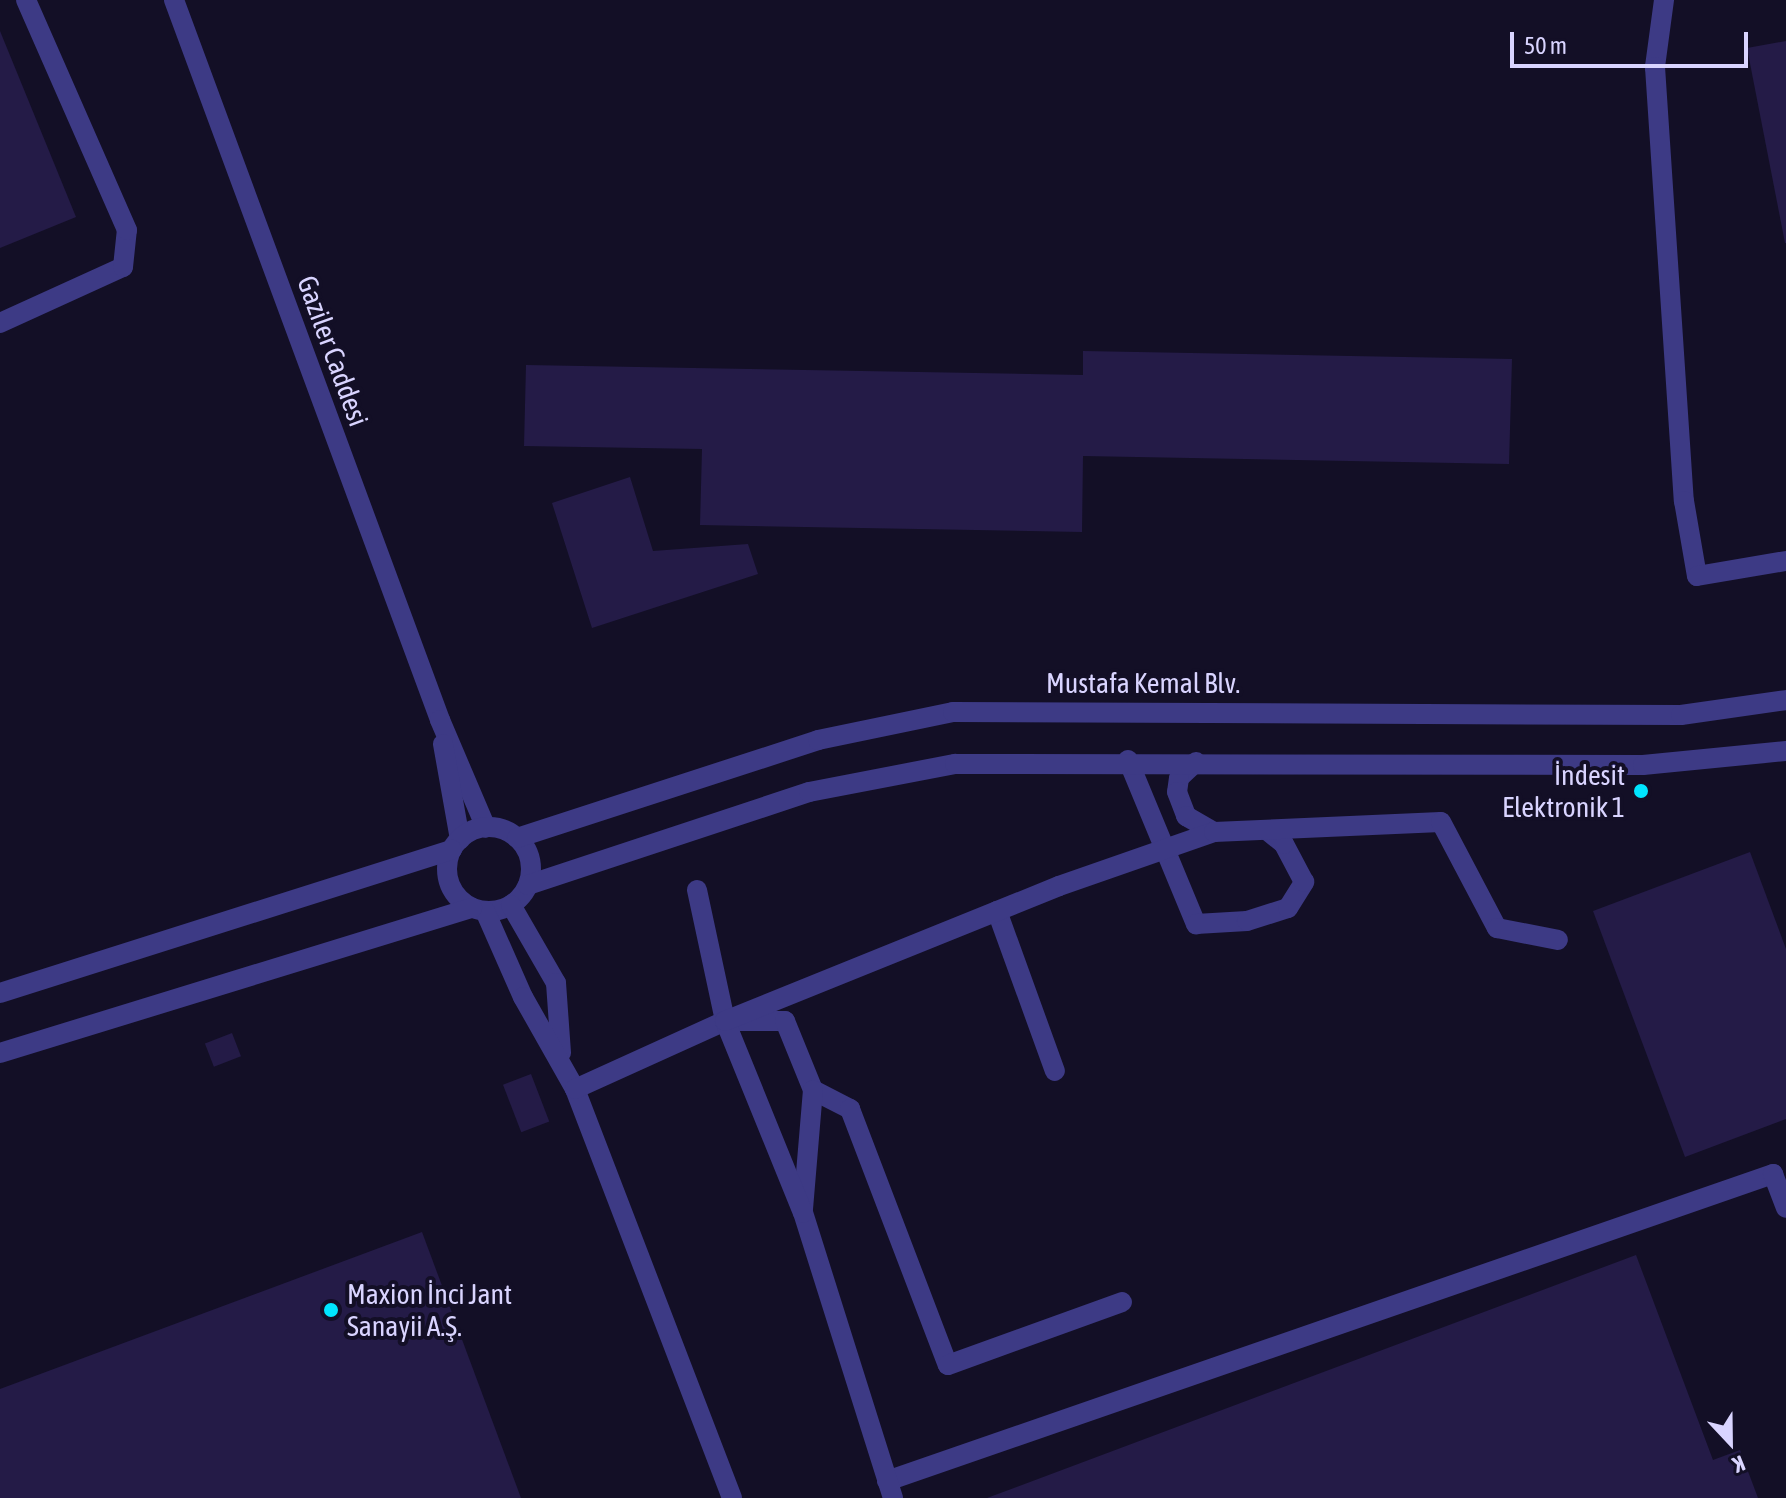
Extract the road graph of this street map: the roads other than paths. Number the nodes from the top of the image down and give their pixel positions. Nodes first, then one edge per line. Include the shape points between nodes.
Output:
1 (26, 0) edge
2 (174, 0) edge
3 (1664, 0) edge
4 (0, 323) edge
5 (1786, 561) edge
6 (1786, 700) edge
7 (440, 720) junction
8 (1786, 751) edge
9 (1128, 760) junction
10 (1196, 762) junction
11 (486, 828) junction
12 (1267, 830) junction
13 (1214, 832) junction
14 (517, 838) junction
15 (456, 845) junction
16 (1164, 850) junction
17 (528, 885) junction
18 (697, 890) dead end
19 (511, 905) junction
20 (479, 910) junction
21 (997, 911) junction
22 (1558, 940) dead end
23 (0, 993) edge
24 (725, 1021) junction
25 (0, 1053) edge
26 (561, 1057) junction
27 (1055, 1071) dead end
28 (575, 1089) junction
29 (813, 1090) junction
30 (1786, 1208) edge
31 (803, 1213) junction
32 (1122, 1302) dead end
33 (890, 1490) edge
34 (732, 1498) edge

1 - 4 street via 127,230 123,267
2 - 7 street, Gaziler Caddesi
3 - 5 street via 1655,67 1684,501 1697,576
6 - 14 street, Mustafa Kemal Blv. via 1681,715 953,712 818,740
7 - 11 street
7 - 15 street
8 - 10 street via 1643,765
9 - 10 street
9 - 16 street
9 - 17 street via 955,764 809,792
10 - 13 street via 1179,778 1177,792 1186,816
11 - 14 street
11 - 15 street
12 - 13 street
12 - 16 street via 1284,844 1304,882 1288,908 1247,921 1196,924
12 - 22 street via 1441,822 1497,928
13 - 16 street
14 - 17 street via 529,857
15 - 20 street via 448,864 452,890
15 - 23 street
16 - 21 street
17 - 19 street
18 - 24 street
19 - 20 street
19 - 26 street via 556,983
20 - 25 street
20 - 26 street
21 - 24 street
21 - 27 street
24 - 28 street
24 - 29 street via 785,1021
24 - 31 street
26 - 28 street
28 - 34 street
29 - 31 street
29 - 32 street via 850,1109 948,1365
30 - 33 street via 1773,1174
31 - 33 street

